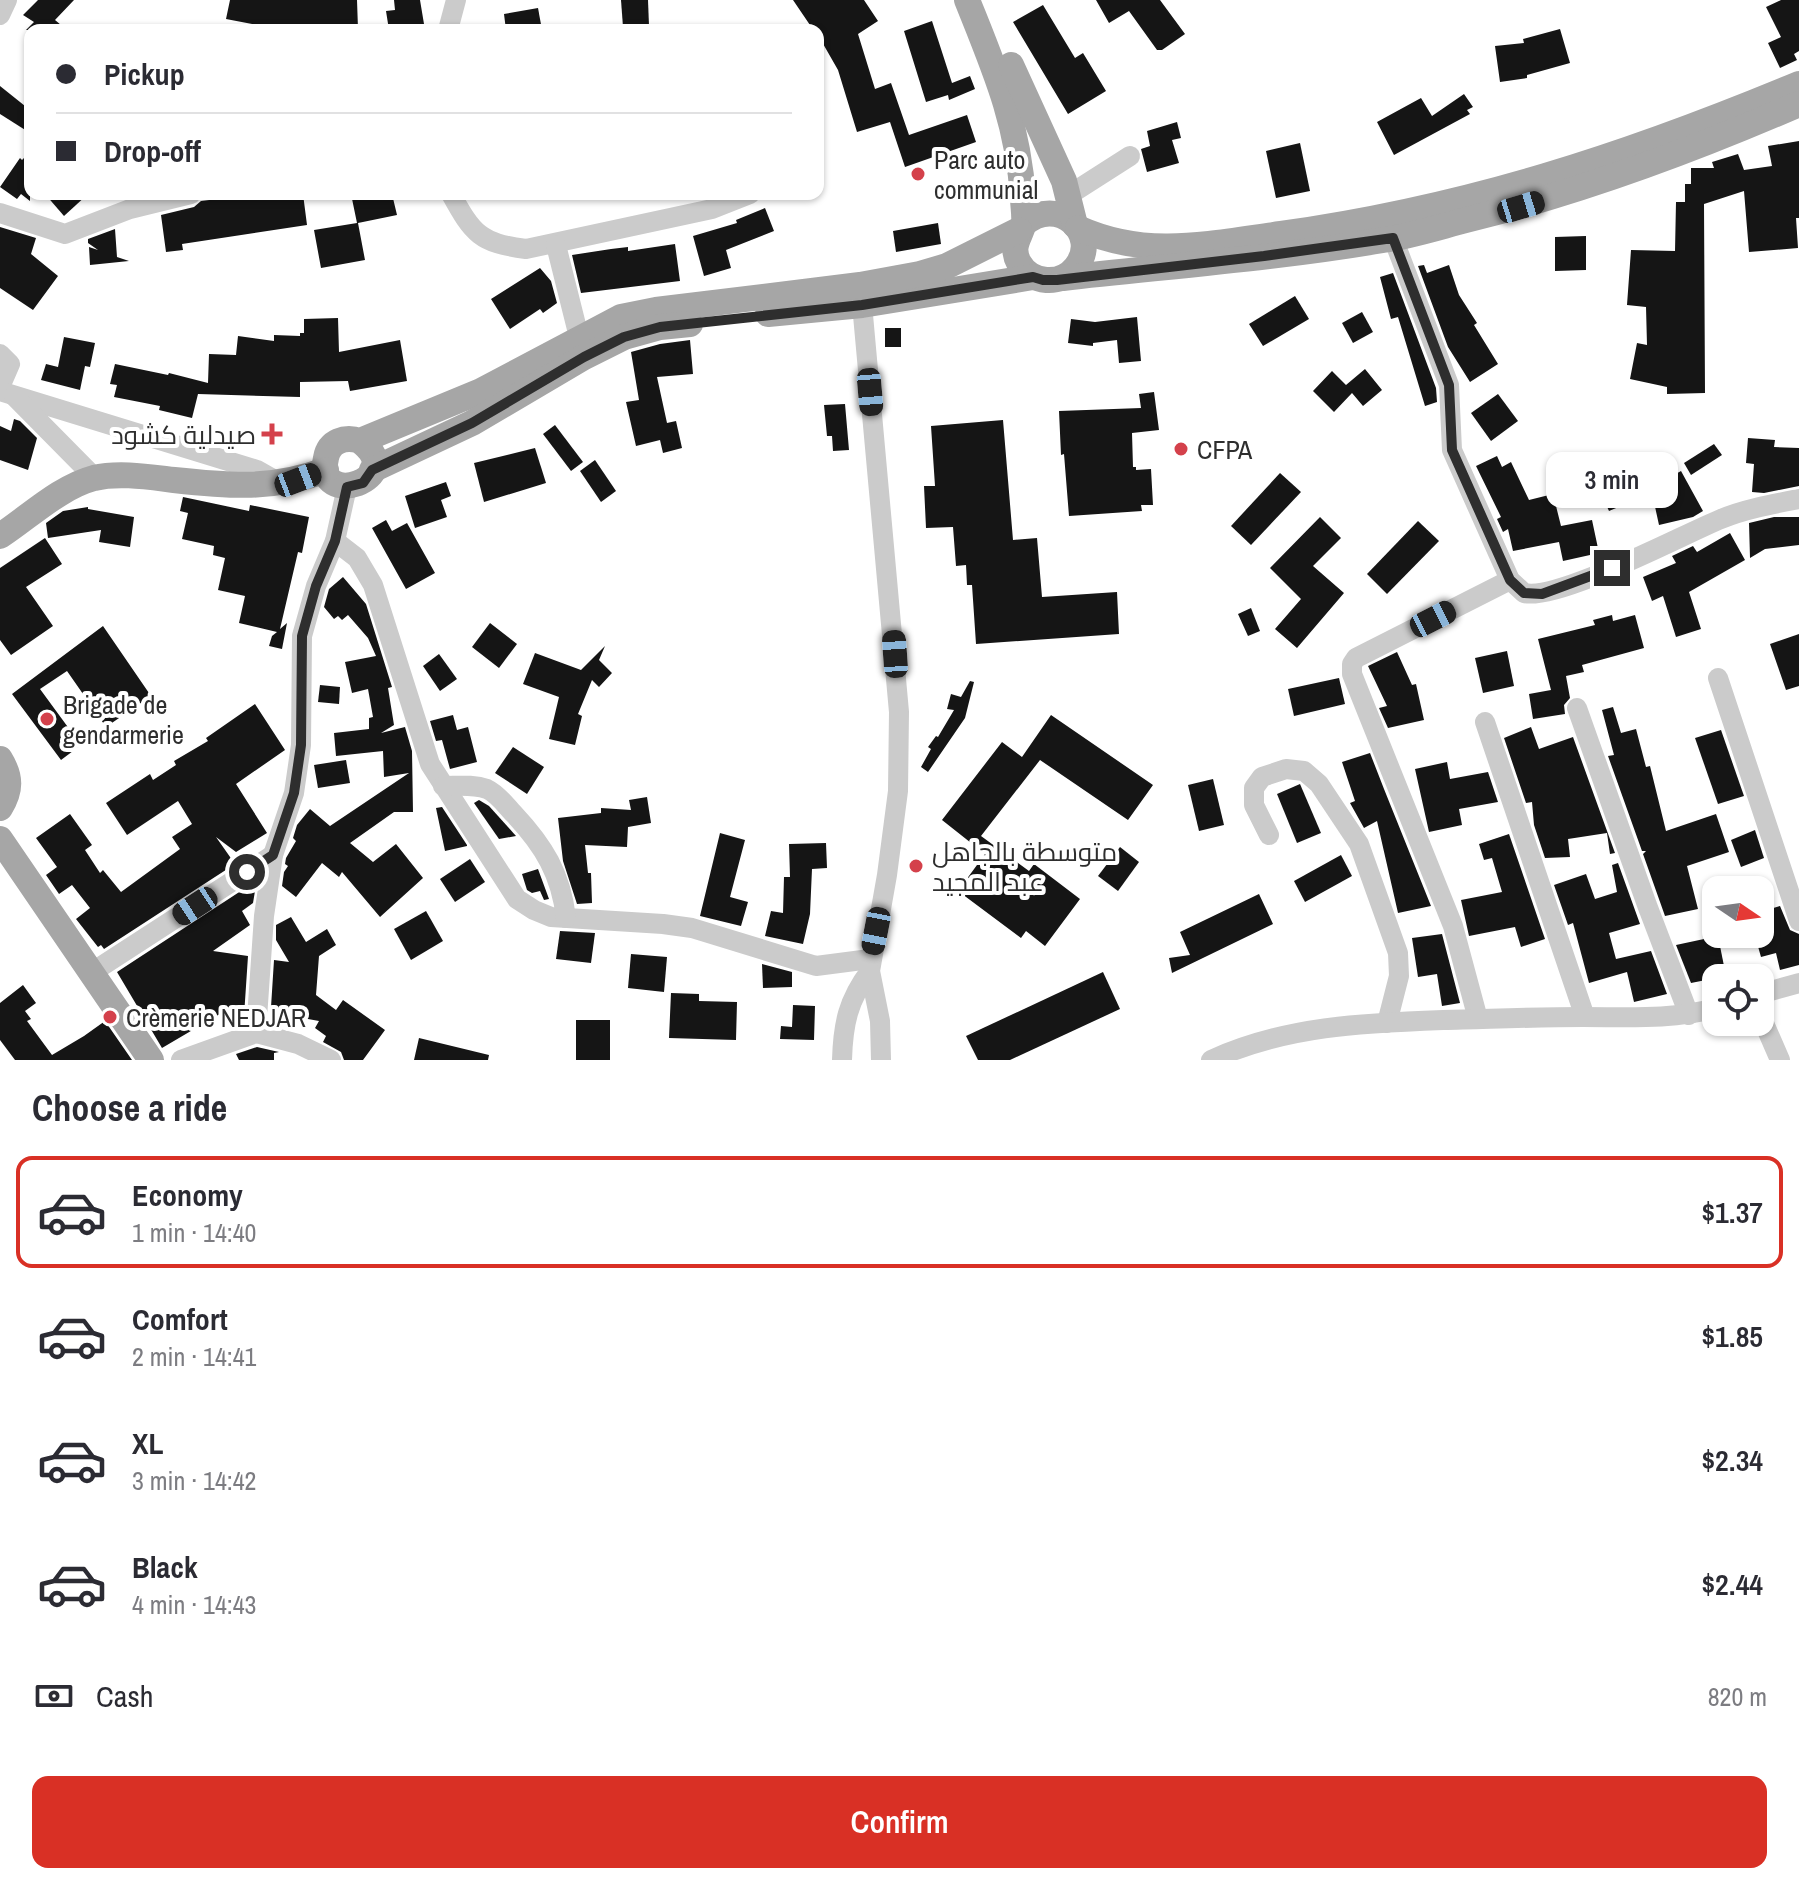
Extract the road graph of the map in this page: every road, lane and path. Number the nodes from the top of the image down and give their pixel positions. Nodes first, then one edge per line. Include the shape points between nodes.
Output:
1 (7, 0) edge
2 (456, 0) edge
3 (967, 0) edge
4 (985, 0) edge
5 (0, 15) edge
6 (450, 24) edge
7 (1799, 84) edge
8 (1799, 104) edge
9 (1130, 156) dead end
10 (1069, 195) junction
11 (167, 200) edge
12 (454, 200) edge
13 (735, 200) edge
14 (0, 213) edge
15 (1076, 226) junction
16 (1022, 227) junction
17 (1393, 238) junction
18 (556, 245) junction
19 (1033, 277) junction
20 (1063, 278) junction
21 (861, 295) junction
22 (582, 347) junction
23 (0, 354) edge
24 (4, 391) edge
25 (360, 441) junction
26 (326, 470) junction
27 (372, 470) junction
28 (95, 478) junction
29 (280, 483) junction
30 (347, 487) junction
31 (1799, 499) edge
32 (0, 536) edge
33 (335, 541) junction
34 (1510, 580) junction
35 (1718, 678) dead end
36 (1577, 708) dead end
37 (1485, 722) dead end
38 (0, 759) edge
39 (443, 786) junction
40 (0, 808) edge
41 (1269, 835) dead end
42 (0, 839) edge
43 (273, 855) junction
44 (566, 918) junction
45 (1799, 921) edge
46 (870, 965) junction
47 (91, 973) junction
48 (1799, 983) edge
49 (1774, 990) edge
50 (1702, 1012) edge
51 (1689, 1015) junction
52 (1585, 1017) junction
53 (1478, 1019) junction
54 (1387, 1023) junction
55 (256, 1033) junction
56 (1770, 1036) edge
57 (151, 1060) edge
58 (181, 1060) edge
59 (331, 1060) edge
60 (842, 1060) edge
61 (881, 1060) edge
62 (1211, 1060) edge
63 (1780, 1060) edge

1 - 5 street
2 - 6 street
3 - 16 main road via 1011,117
4 - 10 main road
7 - 15 main road via 1647,145 1547,178 1350,225 1158,248 1125,245
8 - 17 main road via 1615,177 1521,207
9 - 10 street
10 - 15 main road
11 - 14 street via 65,234
12 - 18 street via 469,227 483,239 526,249
13 - 18 street
15 - 16 main road via 1054,213 1037,215
15 - 20 main road via 1082,252 1076,267
16 - 19 main road via 1015,248 1020,265
16 - 21 main road via 934,270
17 - 20 main road
17 - 34 street via 1449,385 1452,450
18 - 22 street
19 - 20 main road
19 - 21 main road
21 - 22 main road via 656,310 621,317
21 - 46 street via 899,712 898,791
22 - 25 main road
22 - 27 main road via 472,423
23 - 24 street via 10,364
24 - 28 street
24 - 29 street via 257,470
25 - 26 main road via 336,442 326,455
25 - 27 main road via 372,453
26 - 29 main road
26 - 30 main road
27 - 30 main road via 363,483
28 - 29 main road
28 - 32 main road via 64,492
30 - 33 street
31 - 34 street via 1724,518 1542,594 1524,593
33 - 39 street via 357,558 373,585 426,753
33 - 43 street via 302,636 301,745 294,793
34 - 53 street via 1352,664 1453,926
35 - 45 street
36 - 51 street
37 - 52 street
38 - 40 main road via 9,773 7,797
39 - 44 street via 517,899 542,913
39 - 44 street via 473,786 495,794 539,841 556,877
41 - 54 street via 1254,805 1254,788 1262,777 1286,769 1304,771 1319,784 1359,844 1398,953 1399,976
42 - 47 main road
43 - 47 street
43 - 55 street
44 - 46 street via 692,928 816,966
46 - 60 street via 850,1000
46 - 61 street
47 - 57 main road
48 - 49 street
50 - 51 street
51 - 52 street
52 - 53 street
53 - 54 street
54 - 62 street via 1277,1036
55 - 58 street
55 - 59 street
56 - 63 street

